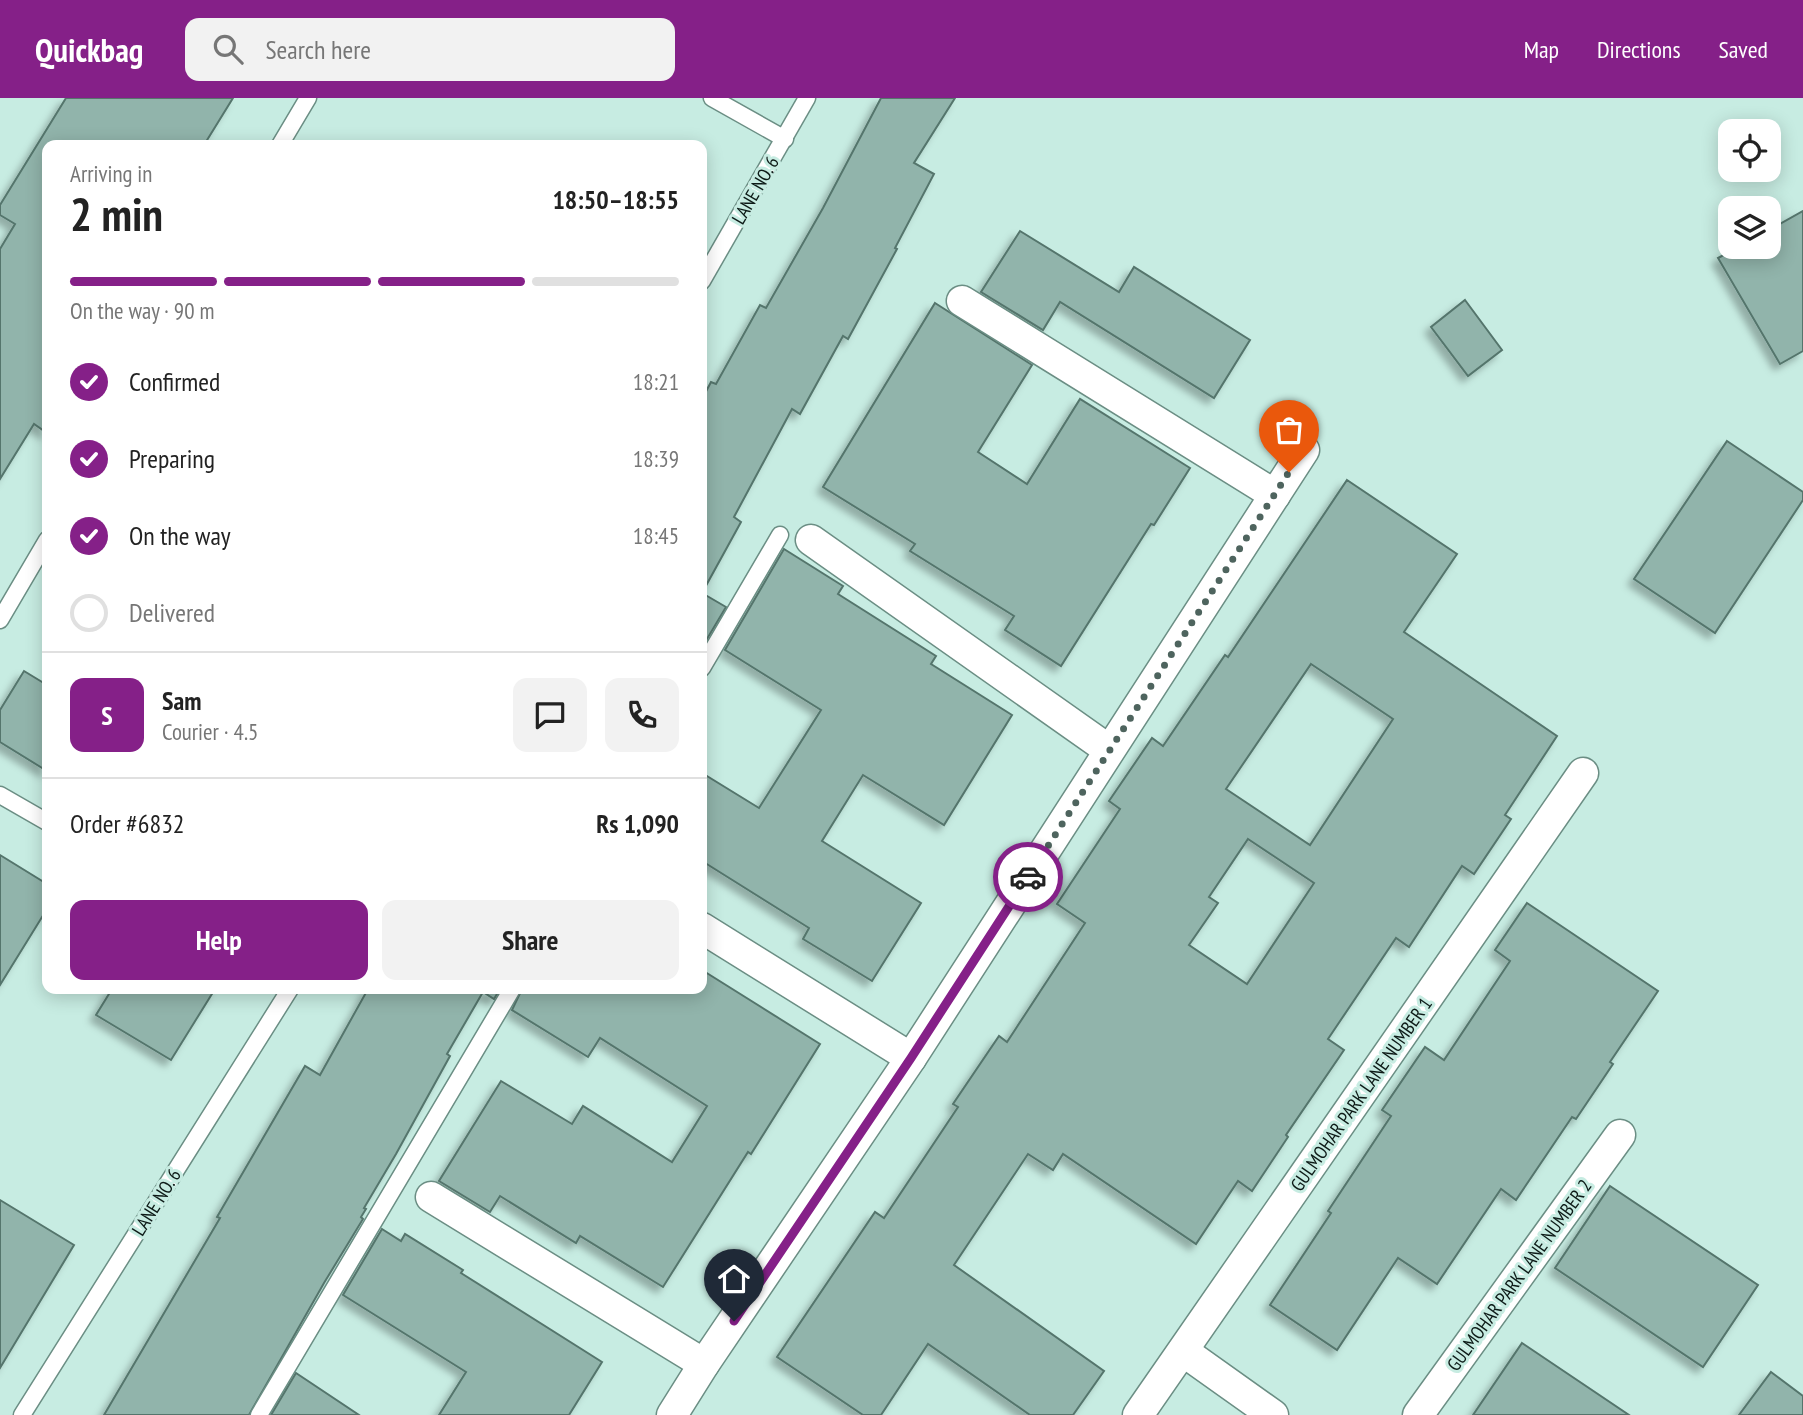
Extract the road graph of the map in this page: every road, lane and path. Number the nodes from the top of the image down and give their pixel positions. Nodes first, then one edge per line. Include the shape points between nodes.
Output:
1 (308, 98) edge
2 (712, 98) edge
3 (807, 98) edge
4 (785, 139) junction
5 (283, 140) edge
6 (707, 272) edge
7 (962, 301) dead end
8 (1304, 450) dead end
9 (1275, 495) junction
10 (780, 535) dead end
11 (811, 540) dead end
12 (42, 549) edge
13 (0, 620) edge
14 (707, 659) edge
15 (1109, 750) junction
16 (1583, 773) dead end
17 (0, 795) edge
18 (42, 819) edge
19 (707, 932) edge
20 (287, 994) edge
21 (509, 994) edge
22 (911, 1058) junction
23 (1620, 1135) dead end
24 (431, 1197) dead end
25 (1183, 1351) junction
26 (704, 1364) junction
27 (22, 1415) edge
28 (259, 1415) edge
29 (672, 1415) edge
30 (1138, 1415) edge
31 (1273, 1415) edge
32 (1418, 1415) edge

1 - 5 lane
2 - 4 lane
3 - 4 lane, LANE NO. 6
4 - 6 lane, LANE NO. 6
7 - 9 street
8 - 9 street
9 - 15 street
10 - 14 lane
11 - 15 street
12 - 13 lane
15 - 22 street
16 - 25 street, GULMOHAR PARK LANE NUMBER 1
17 - 18 lane
19 - 22 street
20 - 27 lane, LANE NO. 6
21 - 28 lane
22 - 26 street
23 - 32 street, GULMOHAR PARK LANE NUMBER 2
24 - 26 street
25 - 30 street, GULMOHAR PARK LANE NUMBER 1
25 - 31 street
26 - 29 street

